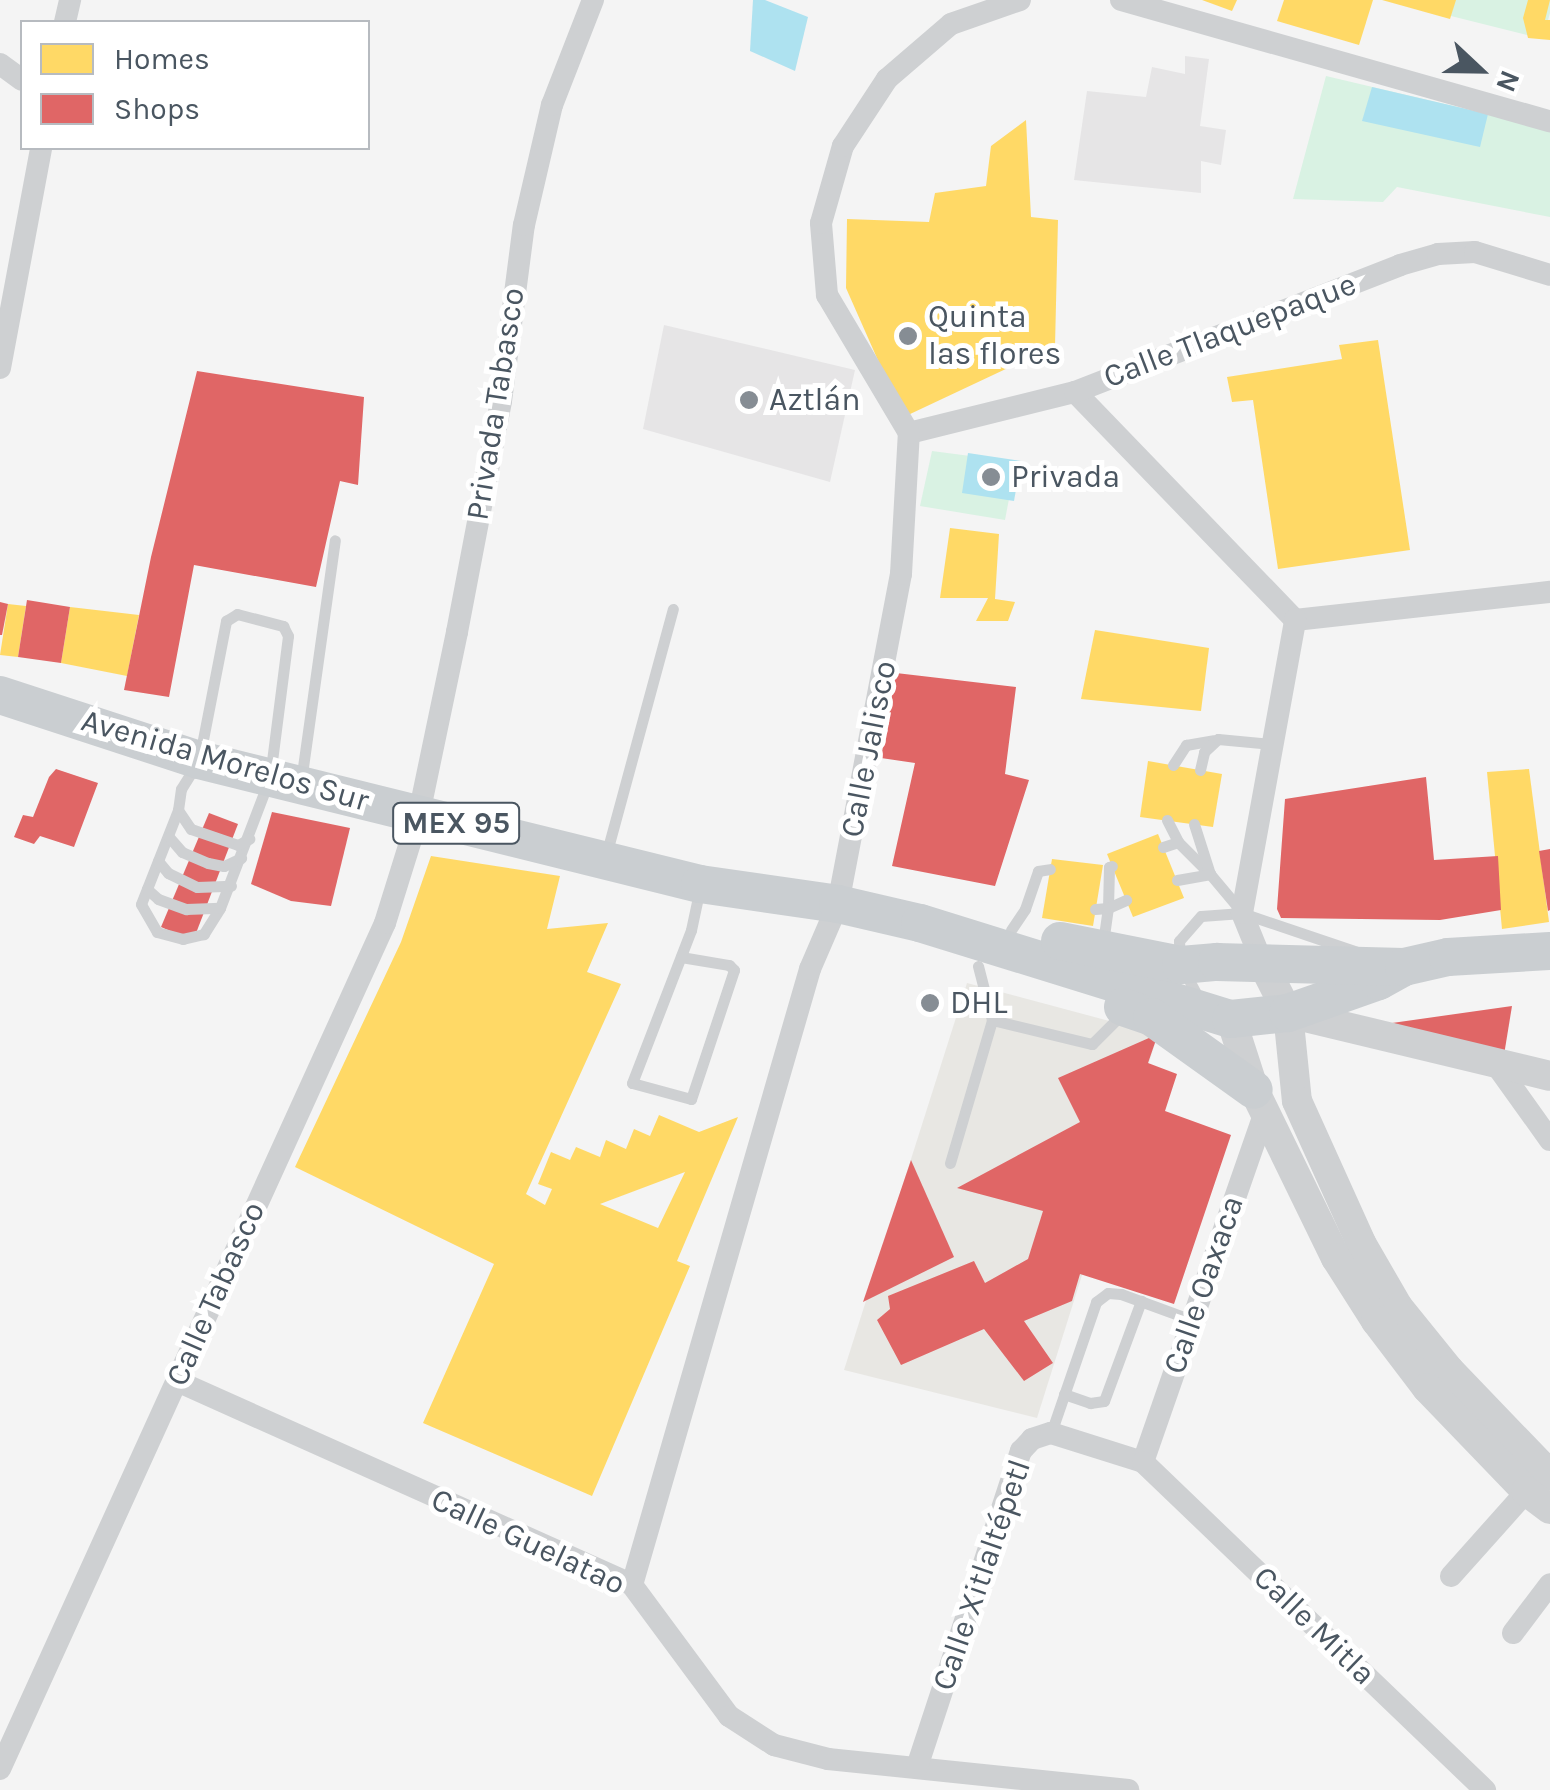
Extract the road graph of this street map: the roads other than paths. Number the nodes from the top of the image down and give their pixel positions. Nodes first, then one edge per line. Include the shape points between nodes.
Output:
1 (594, 0) edge
2 (1020, 0) edge
3 (1122, 0) edge
4 (1550, 121) edge
5 (40, 150) edge
6 (1550, 275) edge
7 (0, 368) edge
8 (1076, 392) junction
9 (909, 433) junction
10 (335, 540) dead end
11 (1550, 592) edge
12 (674, 609) dead end
13 (1295, 620) junction
14 (0, 695) edge
15 (1218, 739) junction
16 (1272, 744) junction
17 (198, 760) junction
18 (1173, 766) dead end
19 (1200, 770) dead end
20 (286, 781) junction
21 (178, 810) junction
22 (418, 814) junction
23 (1167, 820) dead end
24 (1194, 824) dead end
25 (169, 836) junction
26 (249, 839) junction
27 (1178, 842) junction
28 (1162, 847) dead end
29 (242, 858) junction
30 (605, 858) junction
31 (158, 861) junction
32 (1108, 867) dead end
33 (1050, 869) dead end
34 (1210, 874) junction
35 (1176, 880) dead end
36 (700, 884) junction
37 (231, 886) junction
38 (147, 888) junction
39 (1126, 900) dead end
40 (1044, 903) dead end
41 (838, 904) junction
42 (220, 908) junction
43 (1102, 908) junction
44 (1242, 913) junction
45 (1018, 920) junction
46 (920, 923) junction
47 (1102, 950) junction
48 (1550, 951) edge
49 (681, 958) junction
50 (1262, 962) junction
51 (1182, 965) junction
52 (978, 966) junction
53 (1404, 967) junction
54 (1127, 1008) junction
55 (1288, 1013) junction
56 (1219, 1016) junction
57 (992, 1020) junction
58 (1497, 1066) junction
59 (1550, 1076) edge
60 (1260, 1100) junction
61 (1550, 1140) edge
62 (950, 1163) dead end
63 (1141, 1301) junction
64 (1192, 1320) junction
65 (176, 1382) junction
66 (1064, 1394) junction
67 (1052, 1433) junction
68 (1143, 1462) junction
69 (1543, 1486) edge
70 (1451, 1576) dead end
71 (1550, 1584) edge
72 (632, 1585) junction
73 (1513, 1633) dead end
74 (916, 1767) junction
75 (0, 1768) edge
76 (1128, 1790) edge
77 (1485, 1790) edge

1 - 22 street, Privada Tabasco via 552,105 524,224 501,400
2 - 9 street via 951,24 887,78 843,146 821,223 827,295
3 - 4 street
5 - 7 street
6 - 8 street, Calle Tlaquepaque via 1476,252 1438,254
8 - 9 street, Calle Tlaquepaque
8 - 13 street
9 - 41 street, Calle Jalisco via 901,574
10 - 20 lane
11 - 13 street
12 - 30 lane
13 - 16 street
14 - 17 main road, Avenida Morelos Sur / MEX 95
15 - 16 lane
15 - 18 lane via 1186,746
15 - 19 lane via 1204,752
16 - 44 street
17 - 20 main road, Avenida Morelos Sur / MEX 95
17 - 20 lane via 226,620 237,614 283,626 288,636
17 - 21 lane via 181,789
20 - 22 main road, Avenida Morelos Sur / MEX 95
20 - 26 lane via 255,810
21 - 25 lane
21 - 26 lane via 191,829 205,835 238,845
22 - 30 main road, Avenida Morelos Sur / MEX 95
22 - 65 street, Calle Tabasco via 385,924
23 - 27 lane
24 - 34 lane
25 - 29 lane via 182,852 208,863 224,866
25 - 31 lane
26 - 29 lane
27 - 28 lane
27 - 34 lane
29 - 37 lane
30 - 36 main road, Avenida Morelos Sur / MEX 95
31 - 37 lane via 196,887
31 - 38 lane
32 - 43 lane
33 - 45 lane via 1038,871
34 - 35 lane
34 - 44 lane
36 - 41 main road, Avenida Morelos Sur / MEX 95
36 - 49 lane
37 - 42 lane
38 - 42 lane via 186,909
38 - 42 lane via 141,904 157,932 204,934
39 - 43 lane
40 - 45 lane
41 - 46 main road, Avenida Morelos Sur / MEX 95
41 - 72 street, Calle Jalisco via 810,969
43 - 47 lane
44 - 50 street
44 - 51 lane via 1201,916 1189,925 1180,941
44 - 53 lane
45 - 46 main road, Avenida Morelos Sur / MEX 95
45 - 47 main road, Avenida Morelos Sur / MEX 95
46 - 52 main road
46 - 56 main road, Avenida Morelos Sur / MEX 95
47 - 51 main road, Avenida Morelos Sur / MEX 95
48 - 53 main road, MEX 95
49 - 49 lane via 734,970 690,1098 632,1083
50 - 51 main road, Avenida Morelos Sur / MEX 95
50 - 53 main road, Avenida Morelos Sur / MEX 95
50 - 55 street
51 - 56 lane
52 - 54 main road
52 - 57 lane
53 - 55 main road, Avenida Morelos Sur / MEX 95
54 - 57 lane via 1092,1044
54 - 60 main road via 1152,1017
55 - 56 main road, Avenida Morelos Sur / MEX 95
55 - 58 street
55 - 69 street via 1297,1101 1380,1275 1398,1307
56 - 60 street
57 - 62 lane
58 - 59 street
58 - 61 street
60 - 64 street, Calle Oaxaca
60 - 69 street via 1336,1258 1376,1321 1427,1388
63 - 64 lane
63 - 66 lane via 1108,1294 1096,1302
63 - 66 lane via 1104,1400 1090,1403
64 - 68 street, Calle Oaxaca
65 - 72 street, Calle Guelatao
65 - 75 street, Calle Tabasco
66 - 67 lane
67 - 68 street, Calle Xitlaltépetl
67 - 74 street, Calle Xitlaltépetl via 1032,1439 1022,1452
68 - 77 street, Calle Mitla
69 - 70 street
71 - 73 street
72 - 74 street, Calle Guelatao via 730,1716 774,1745 828,1760
74 - 76 street, Calle Guelatao

